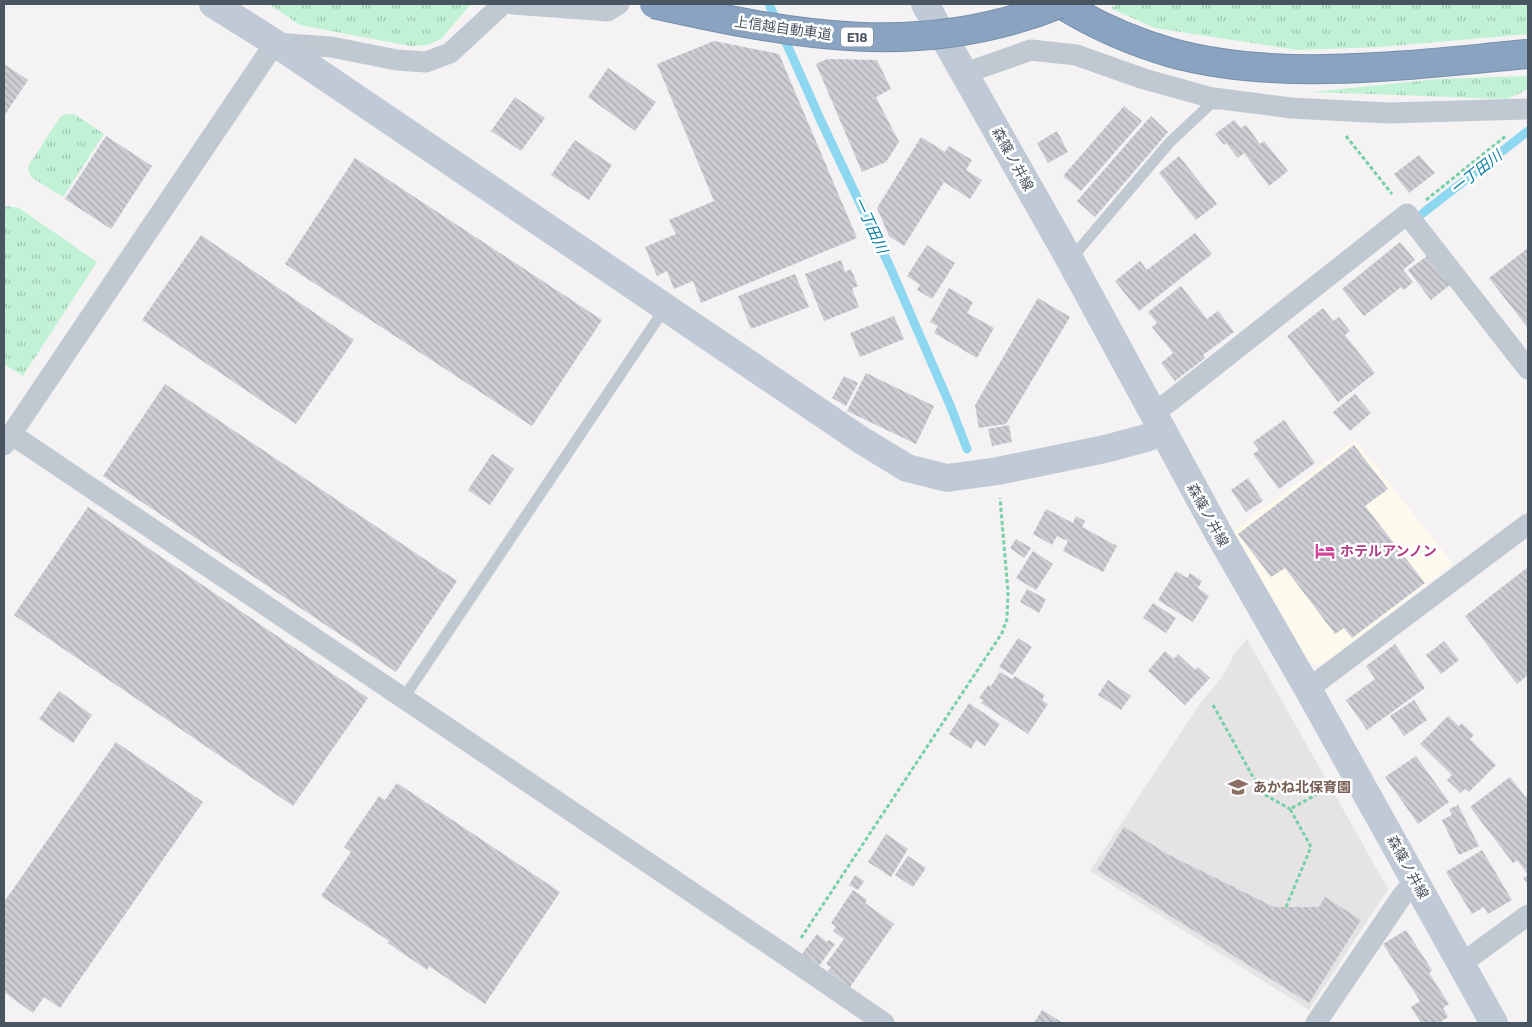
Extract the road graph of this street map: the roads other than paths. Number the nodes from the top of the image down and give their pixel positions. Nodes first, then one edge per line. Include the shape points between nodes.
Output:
1 (213, 4) edge
2 (503, 4) edge
3 (513, 4) edge
4 (619, 4) edge
5 (654, 4) edge
6 (925, 4) edge
7 (1060, 4) edge
8 (275, 43) junction
9 (1528, 54) edge
10 (965, 73) junction
11 (1216, 100) junction
12 (1528, 109) edge
13 (1070, 260) junction
14 (666, 308) junction
15 (1528, 369) edge
16 (1158, 422) junction
17 (8, 440) edge
18 (1528, 524) edge
19 (1308, 689) junction
20 (403, 699) junction
21 (1415, 880) junction
22 (1528, 915) edge
23 (1461, 964) junction
24 (884, 1023) edge
25 (1316, 1023) edge
26 (1494, 1023) edge

1 - 8 main road
2 - 8 street via 450,53 426,62 397,60 331,47
3 - 4 street via 608,11
5 - 7 highway, 上信越自動車道 / E18, bridge via 790,31 869,38 962,32 999,25
6 - 10 main road, 森篠ノ井線
7 - 9 highway via 1123,36 1172,53 1274,68 1398,66
8 - 14 main road
8 - 17 street
10 - 11 street via 1031,50 1076,55
10 - 13 main road, 森篠ノ井線
11 - 12 street via 1214,98 1291,108 1388,113
11 - 13 lane via 1170,142
13 - 16 main road, 森篠ノ井線
14 - 16 main road via 907,468 947,478 998,471 1146,438
14 - 20 lane
15 - 16 street via 1408,214 1169,402
16 - 19 main road, 森篠ノ井線 via 1224,545
17 - 20 street
18 - 19 street
19 - 21 main road, 森篠ノ井線
20 - 24 street
21 - 23 main road, 森篠ノ井線
21 - 25 street
22 - 23 street
23 - 26 main road, 森篠ノ井線

